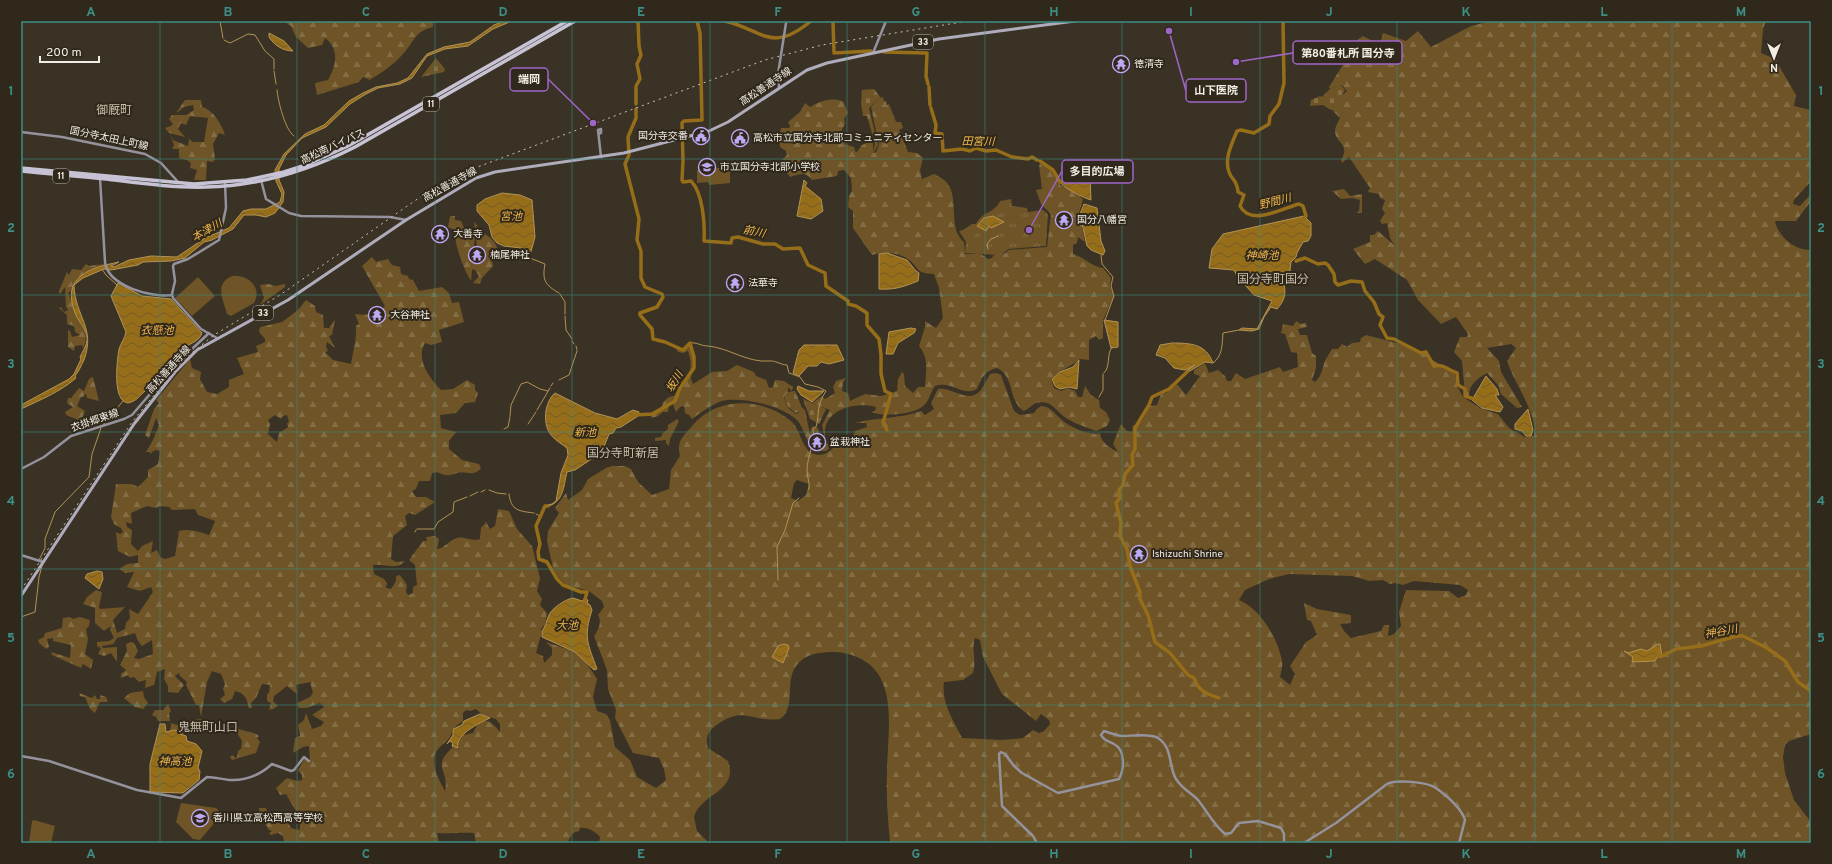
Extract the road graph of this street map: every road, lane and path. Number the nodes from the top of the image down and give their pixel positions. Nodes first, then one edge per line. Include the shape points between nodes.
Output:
1 (567, 21) edge
2 (574, 21) edge
3 (886, 21) edge
4 (1075, 21) edge
5 (786, 22) edge
6 (873, 53) junction
7 (779, 88) junction
8 (21, 132) edge
9 (599, 134) dead end
10 (601, 157) junction
11 (21, 168) edge
12 (21, 171) edge
13 (284, 174) junction
14 (100, 177) junction
15 (261, 179) junction
16 (179, 183) junction
17 (225, 184) junction
18 (182, 187) junction
19 (406, 220) junction
20 (172, 295) junction
21 (209, 333) junction
22 (217, 338) junction
23 (21, 469) edge
24 (21, 555) edge
25 (43, 562) junction
26 (21, 596) edge
27 (21, 756) edge
28 (309, 762) dead end
29 (1037, 843) edge
30 (1284, 843) edge
31 (1304, 843) edge
32 (1459, 843) edge

1 - 13 highway, 高松南バイパス / 11 via 348,146
2 - 13 highway, 高松南バイパス / 11 via 355,147 321,163
3 - 6 main road
4 - 6 main road, 高松善通寺線 / 33 via 939,39
5 - 7 main road, bridge via 778,74
6 - 7 main road, 高松善通寺線 / 33 via 821,64
7 - 10 main road, 高松善通寺線 / 33 via 716,128 630,152
8 - 16 main road, 国分寺太田上町線 via 145,154 161,163
9 - 10 main road
10 - 19 main road, 高松善通寺線 / 33 via 481,176
11 - 14 highway, 高松南バイパス / 11
12 - 14 highway, 高松南バイパス / 11
13 - 15 highway, 高松南バイパス / 11
14 - 16 highway, 高松南バイパス / 11
14 - 18 highway, 高松南バイパス / 11
14 - 20 main road via 108,272 115,279 144,293
15 - 17 highway, 高松南バイパス / 11
15 - 19 main road via 264,196 271,204 301,216
16 - 17 highway, 高松南バイパス / 11
16 - 18 main road, 国分寺太田上町線
17 - 18 highway, 高松南バイパス / 11
17 - 20 main road via 226,208 221,236 218,242 174,264 175,281
19 - 22 main road, 高松善通寺線 / 33 via 293,297
20 - 21 main road via 201,329
21 - 22 main road
21 - 23 main road, 衣掛郷東線 via 175,365 132,415 71,436 44,457
22 - 25 main road, 高松善通寺線 / 33 via 187,358 146,407
24 - 25 main road
25 - 26 main road, 高松善通寺線 / 33
27 - 28 main road via 48,761 137,790 182,798 207,777 230,780 244,778 256,775 272,764 291,771 304,758
29 - 30 main road via 1002,806 999,754 1005,754 1022,773 1055,792 1063,793 1118,779 1122,754 1116,745 1103,738 1101,735 1104,731 1118,735 1149,735 1159,738 1168,750 1178,782 1196,798 1225,834 1231,834 1239,823 1258,821 1281,828 1284,832
31 - 32 main road via 1336,823 1387,784 1403,781 1433,786 1456,805 1465,820

